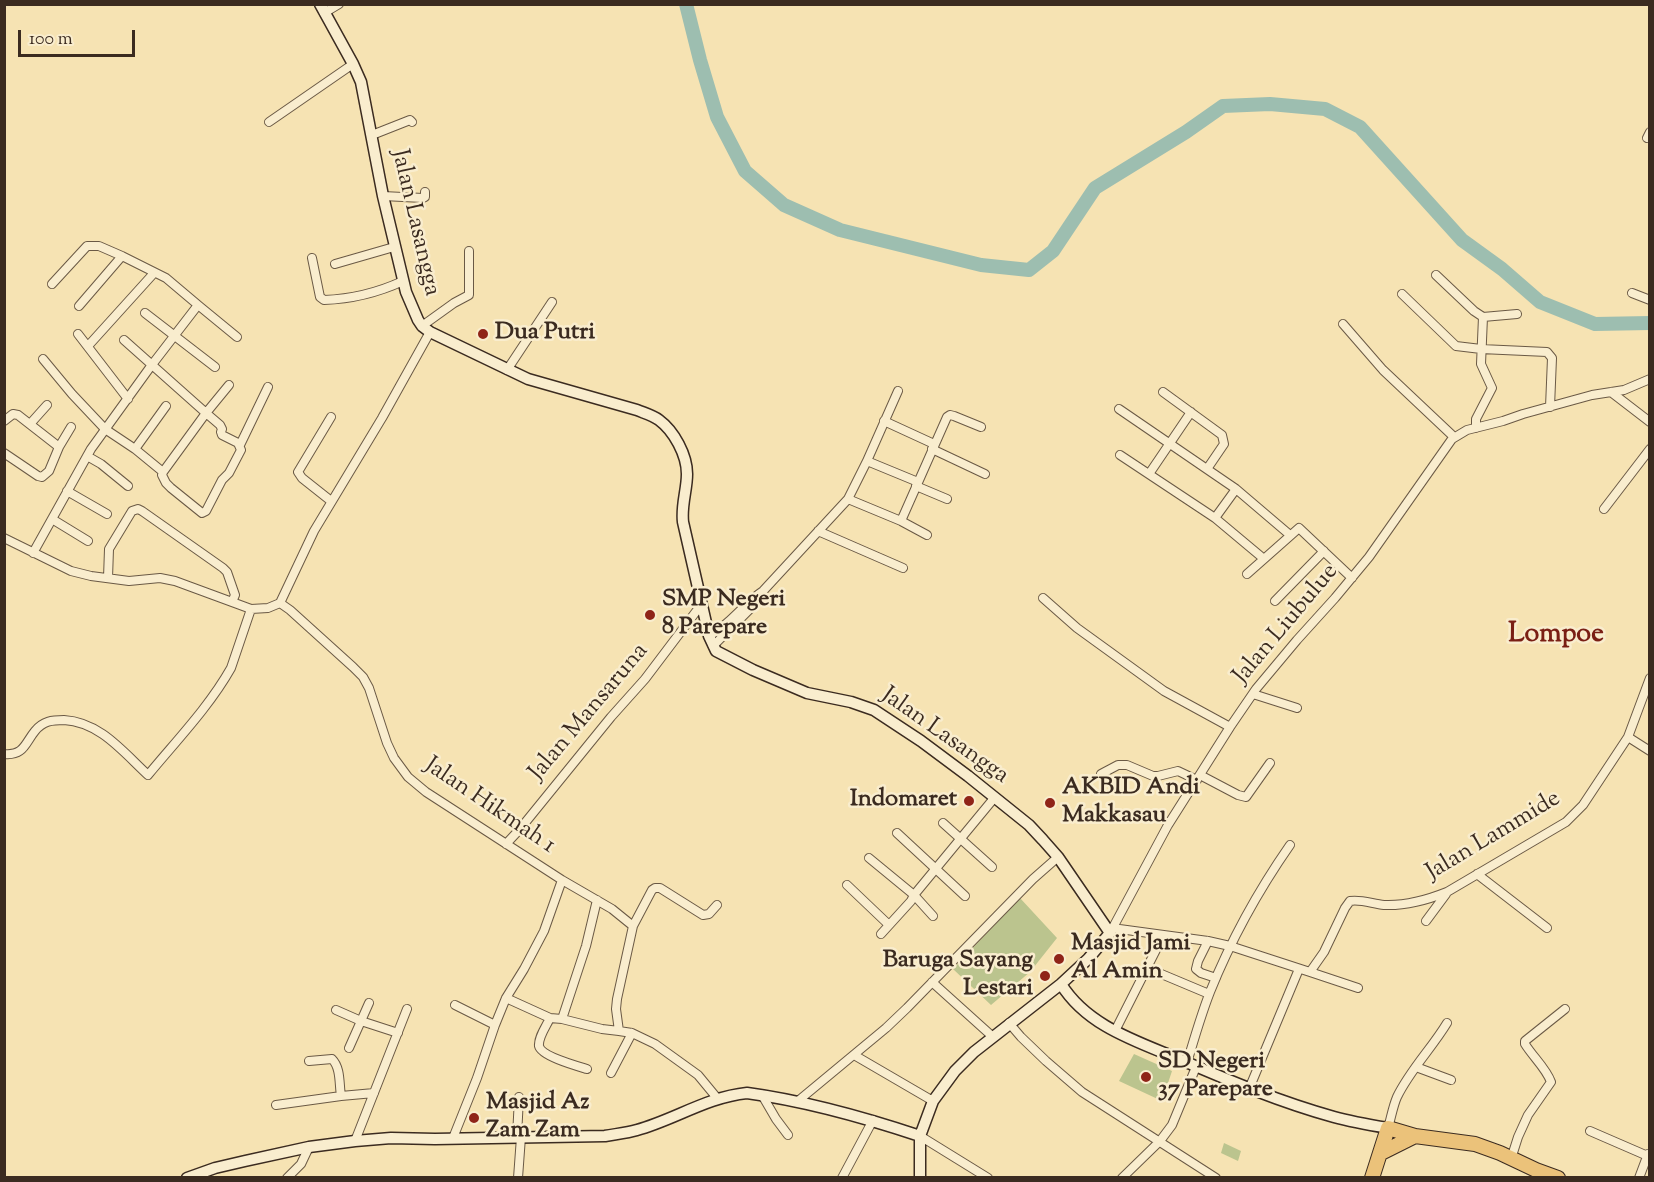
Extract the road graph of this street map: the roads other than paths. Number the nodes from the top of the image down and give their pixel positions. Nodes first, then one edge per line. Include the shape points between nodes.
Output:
1 (339, 4) edge
2 (322, 9) edge
3 (353, 63) junction
4 (269, 122) dead end
5 (412, 122) dead end
6 (372, 135) junction
7 (425, 192) dead end
8 (383, 196) junction
9 (394, 247) junction
10 (469, 251) dead end
11 (122, 256) junction
12 (312, 258) dead end
13 (335, 264) dead end
14 (154, 273) junction
15 (1436, 276) dead end
16 (403, 281) junction
17 (52, 284) dead end
18 (1632, 293) dead end
19 (1402, 294) dead end
20 (1650, 300) edge
21 (552, 302) dead end
22 (198, 305) junction
23 (79, 306) dead end
24 (145, 313) dead end
25 (1517, 314) dead end
26 (1483, 316) junction
27 (1343, 324) dead end
28 (426, 329) junction
29 (78, 334) dead end
30 (174, 336) junction
31 (237, 337) dead end
32 (124, 339) dead end
33 (88, 346) junction
34 (1481, 349) junction
35 (43, 359) dead end
36 (151, 366) junction
37 (215, 367) dead end
38 (507, 370) junction
39 (1650, 379) edge
40 (230, 385) dead end
41 (268, 387) dead end
42 (898, 391) dead end
43 (1163, 392) dead end
44 (1611, 392) junction
45 (128, 399) junction
46 (47, 405) dead end
47 (166, 406) dead end
48 (1550, 407) junction
49 (1119, 409) dead end
50 (1191, 412) junction
51 (206, 413) junction
52 (331, 417) dead end
53 (4, 421) edge
54 (884, 421) junction
55 (1650, 422) edge
56 (30, 424) junction
57 (71, 427) dead end
58 (981, 427) dead end
59 (1476, 428) junction
60 (105, 429) junction
61 (1454, 437) junction
62 (1170, 444) junction
63 (240, 445) junction
64 (59, 447) junction
65 (933, 447) junction
66 (135, 449) junction
67 (1650, 449) edge
68 (4, 453) edge
69 (1120, 455) dead end
70 (87, 456) junction
71 (867, 461) junction
72 (1207, 469) junction
73 (163, 471) junction
74 (985, 474) dead end
75 (1149, 474) junction
76 (917, 484) junction
77 (128, 486) dead end
78 (1236, 489) junction
79 (67, 491) junction
80 (848, 499) junction
81 (947, 499) dead end
82 (331, 501) junction
83 (1604, 509) dead end
84 (107, 514) dead end
85 (1215, 518) junction
86 (52, 519) junction
87 (901, 521) junction
88 (818, 531) junction
89 (927, 535) dead end
90 (1290, 535) junction
91 (4, 538) edge
92 (88, 541) dead end
93 (1323, 551) junction
94 (33, 553) junction
95 (1264, 559) junction
96 (903, 568) dead end
97 (1246, 574) dead end
98 (108, 578) junction
99 (1352, 578) junction
100 (1043, 598) dead end
101 (1275, 601) dead end
102 (232, 602) junction
103 (280, 603) junction
104 (701, 604) junction
105 (251, 609) junction
106 (711, 641) junction
107 (1650, 678) edge
108 (1253, 694) junction
109 (1297, 708) dead end
110 (1230, 727) junction
111 (1628, 737) junction
112 (1650, 751) edge
113 (4, 754) edge
114 (1270, 763) dead end
115 (1101, 774) dead end
116 (1199, 777) junction
117 (995, 797) junction
118 (943, 823) dead end
119 (897, 833) dead end
120 (960, 839) junction
121 (506, 844) junction
122 (1290, 845) dead end
123 (1058, 857) junction
124 (869, 858) dead end
125 (992, 867) dead end
126 (935, 869) junction
127 (1477, 874) junction
128 (562, 880) junction
129 (847, 885) dead end
130 (1447, 892) junction
131 (914, 895) junction
132 (965, 896) dead end
133 (597, 900) junction
134 (717, 905) dead end
135 (933, 916) dead end
136 (1426, 921) dead end
137 (633, 926) junction
138 (888, 926) junction
139 (1547, 928) dead end
140 (1111, 931) junction
141 (881, 934) dead end
142 (1163, 936) junction
143 (1208, 941) junction
144 (1230, 946) junction
145 (1147, 968) junction
146 (1299, 969) junction
147 (1310, 972) junction
148 (1216, 978) junction
149 (932, 982) junction
150 (1061, 984) junction
151 (1358, 988) dead end
152 (1209, 994) junction
153 (506, 998) junction
154 (369, 1003) dead end
155 (455, 1005) dead end
156 (407, 1009) dead end
157 (1565, 1009) dead end
158 (336, 1010) dead end
159 (550, 1018) junction
160 (562, 1019) junction
161 (361, 1021) junction
162 (1009, 1023) junction
163 (1447, 1023) dead end
164 (495, 1025) junction
165 (619, 1031) junction
166 (1114, 1032) junction
167 (398, 1033) junction
168 (632, 1033) junction
169 (993, 1036) junction
170 (349, 1048) dead end
171 (854, 1055) junction
172 (309, 1061) dead end
173 (1191, 1065) junction
174 (1416, 1067) junction
175 (587, 1069) dead end
176 (611, 1073) dead end
177 (1451, 1080) dead end
178 (1249, 1089) junction
179 (374, 1093) junction
180 (762, 1095) junction
181 (340, 1096) junction
182 (519, 1097) dead end
183 (717, 1098) junction
184 (798, 1101) junction
185 (933, 1101) junction
186 (276, 1105) dead end
187 (873, 1120) junction
188 (1388, 1128) junction
189 (1590, 1131) dead end
190 (788, 1136) dead end
191 (920, 1136) junction
192 (1415, 1136) junction
193 (519, 1137) junction
194 (453, 1138) junction
195 (355, 1141) junction
196 (1160, 1141) junction
197 (309, 1147) junction
198 (1381, 1153) junction
199 (1649, 1155) edge
200 (1511, 1159) junction
201 (187, 1178) edge
202 (287, 1178) edge
203 (518, 1178) edge
204 (842, 1178) edge
205 (920, 1178) edge
206 (988, 1178) edge
207 (1122, 1178) edge
208 (1216, 1178) edge
209 (1372, 1178) edge
210 (1558, 1178) edge
211 (1639, 1178) edge

1 - 2 street
2 - 3 street, Jalan Lasangga
3 - 4 street
3 - 6 street, Jalan Lasangga
5 - 6 street
6 - 8 street, Jalan Lasangga
7 - 8 street via 425,198
8 - 9 street, Jalan Lasangga
9 - 13 street
9 - 16 street, Jalan Lasangga
10 - 28 street via 469,295
11 - 14 street
11 - 17 street via 99,246 87,246
11 - 23 street
12 - 16 street via 320,297 324,300 361,296
14 - 22 street via 166,278
14 - 33 street
15 - 26 street
16 - 28 street, Jalan Lasangga via 410,303
18 - 20 street
19 - 34 street via 1456,346
21 - 38 street
22 - 30 street
22 - 31 street
24 - 30 street
25 - 26 street
26 - 34 street
27 - 61 street via 1383,370
28 - 38 street, Jalan Lasangga
28 - 82 street via 382,418
29 - 33 street
30 - 36 street
30 - 37 street
32 - 36 street
33 - 45 street
34 - 48 street via 1542,351 1550,355
34 - 59 street via 1481,364 1492,388 1476,419
35 - 60 street
36 - 45 street
36 - 51 street
38 - 104 street, Jalan Lasangga via 650,415 667,428 680,446 686,466 682,522
39 - 44 street
40 - 51 street
41 - 63 street
42 - 54 street
43 - 50 street
44 - 48 street
44 - 55 street
45 - 60 street
46 - 56 street
47 - 66 street
48 - 59 street
49 - 62 street
50 - 62 street
50 - 72 street via 1223,436 1224,444
51 - 63 street via 220,425 222,435
51 - 73 street
52 - 82 street via 298,471
53 - 56 street via 16,414
54 - 65 street
54 - 71 street
56 - 64 street
57 - 64 street
58 - 65 street via 950,415
59 - 61 street
60 - 66 street
60 - 70 street
61 - 99 street, Jalan Liubulue
62 - 72 street
62 - 75 street
63 - 73 street via 229,473 202,513 166,483
64 - 68 street via 49,471 42,477
65 - 74 street
65 - 76 street
66 - 73 street
67 - 83 street
69 - 75 street
70 - 77 street
70 - 79 street
71 - 76 street
71 - 80 street
72 - 78 street
75 - 85 street
76 - 81 street
76 - 87 street
78 - 85 street
78 - 90 street
79 - 84 street
79 - 86 street
80 - 87 street
80 - 88 street
82 - 103 street
85 - 95 street
86 - 92 street
86 - 94 street
87 - 89 street
88 - 96 street
88 - 106 street via 763,591 758,602
90 - 93 street via 1299,528
90 - 95 street
91 - 94 street
93 - 99 street
93 - 101 street
94 - 98 street via 71,571
95 - 97 street
98 - 102 street via 160,578
98 - 102 street via 109,549 132,511 138,509 223,568 235,595
99 - 108 street, Jalan Liubulue
100 - 110 street via 1086,635 1164,691
102 - 105 street
103 - 105 street
103 - 121 street, Jalan Hikmah 1 via 363,677 387,743 408,777
104 - 106 street, Jalan Lasangga
104 - 121 street, Jalan Mansaruna via 645,680
105 - 113 street via 226,677 148,775 102,732 75,721 48,721 19,752
106 - 117 street, Jalan Lasangga via 720,654 800,691 874,710
107 - 111 street, Jalan Lammide
108 - 109 street
108 - 110 street, Jalan Liubulue
110 - 116 street, Jalan Liubulue
111 - 112 street
111 - 127 street, Jalan Lammide via 1588,798 1566,822
114 - 116 street via 1246,797
115 - 116 street via 1127,765 1153,776 1178,771
116 - 140 street, Jalan Liubulue via 1168,825
117 - 120 street
117 - 123 street, Jalan Lasangga via 1029,825
118 - 120 street
119 - 126 street
120 - 125 street
120 - 126 street
121 - 128 street, Jalan Hikmah 1
122 - 144 street
123 - 140 street, Jalan Lasangga
123 - 149 street
124 - 131 street
126 - 131 street
126 - 132 street
127 - 130 street, Jalan Lammide
127 - 139 street
128 - 133 street, Jalan Hikmah 1
128 - 153 street via 544,931
129 - 138 street
130 - 136 street
130 - 147 street, Jalan Lammide via 1397,905 1350,901
131 - 135 street
131 - 138 street
133 - 137 street, Jalan Hikmah 1
133 - 160 street
134 - 137 street via 703,915 657,887
137 - 165 street via 617,999
138 - 141 street
140 - 142 street
140 - 150 street
142 - 143 street
142 - 145 street
143 - 144 street
143 - 148 street via 1196,969
144 - 146 street
144 - 148 street
145 - 152 street
145 - 166 street
146 - 147 street
146 - 178 street
147 - 151 street
148 - 152 street
149 - 169 street
149 - 171 street
150 - 162 street
150 - 166 street via 1085,1012
152 - 173 street
153 - 159 street
153 - 164 street
154 - 161 street
155 - 164 street
156 - 167 street
157 - 200 street via 1525,1041 1551,1082 1528,1115
158 - 161 street
159 - 160 street
159 - 175 street via 540,1038 540,1049
160 - 165 street
161 - 167 street
161 - 170 street
162 - 169 street
162 - 196 street via 1082,1092
163 - 174 street
164 - 194 street
165 - 168 street
166 - 173 street
167 - 179 street
168 - 176 street
168 - 183 street via 655,1044 698,1075
169 - 185 street via 956,1071
171 - 184 street
171 - 185 street
172 - 181 street via 335,1061
173 - 178 street
173 - 196 street via 1175,1118
174 - 177 street
174 - 188 street via 1396,1100
178 - 188 street via 1337,1118
179 - 181 street
179 - 195 street
180 - 183 street
180 - 184 street
180 - 190 street
181 - 186 street
182 - 193 street
183 - 193 street via 624,1133
184 - 187 street
185 - 191 street
187 - 191 street
187 - 204 street
188 - 192 highway
188 - 198 highway
189 - 199 street
191 - 205 street
191 - 206 street
192 - 198 highway
192 - 200 highway via 1475,1144
193 - 194 street
193 - 203 street
194 - 195 street
195 - 197 street
196 - 207 street
196 - 208 street
197 - 201 street
197 - 202 street via 301,1164
198 - 209 highway
199 - 211 street
200 - 210 highway

